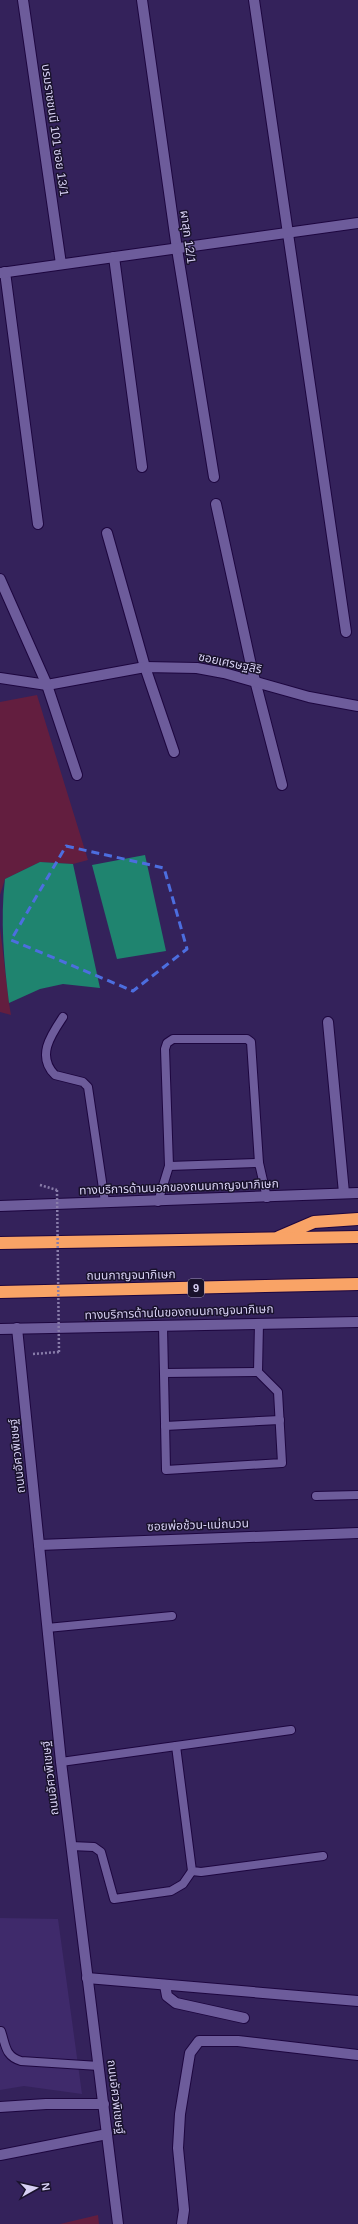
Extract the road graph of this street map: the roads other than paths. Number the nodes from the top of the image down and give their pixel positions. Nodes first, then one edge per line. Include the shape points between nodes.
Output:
1 (23, 0) edge
2 (142, 0) edge
3 (254, 0) edge
4 (358, 223) edge
5 (287, 232) junction
6 (177, 249) junction
7 (114, 257) junction
8 (61, 264) junction
9 (2, 272) edge
10 (142, 468) dead end
11 (214, 477) dead end
12 (216, 504) dead end
13 (38, 524) dead end
14 (107, 533) dead end
15 (0, 579) edge
16 (346, 632) dead end
17 (145, 667) junction
18 (0, 678) edge
19 (256, 682) junction
20 (47, 685) junction
21 (358, 706) edge
22 (174, 752) dead end
23 (77, 775) dead end
24 (282, 785) dead end
25 (63, 1017) dead end
26 (328, 1022) dead end
27 (259, 1163) junction
28 (169, 1166) junction
29 (344, 1193) junction
30 (358, 1193) edge
31 (267, 1198) junction
32 (105, 1202) junction
33 (158, 1202) junction
34 (0, 1206) edge
35 (358, 1219) edge
36 (358, 1237) edge
37 (276, 1238) junction
38 (0, 1243) edge
39 (358, 1284) edge
40 (0, 1292) edge
41 (358, 1322) edge
42 (259, 1323) junction
43 (163, 1326) junction
44 (17, 1328) junction
45 (0, 1329) edge
46 (258, 1372) junction
47 (164, 1373) junction
48 (280, 1420) junction
49 (165, 1426) junction
50 (358, 1495) edge
51 (316, 1496) dead end
52 (358, 1533) edge
53 (39, 1545) junction
54 (172, 1616) dead end
55 (47, 1628) junction
56 (291, 1730) dead end
57 (176, 1746) junction
58 (61, 1762) junction
59 (71, 1846) junction
60 (323, 1856) dead end
61 (192, 1871) junction
62 (87, 1978) junction
63 (165, 1985) junction
64 (358, 2001) edge
65 (244, 2018) dead end
66 (1, 2031) dead end
67 (358, 2055) edge
68 (99, 2066) junction
69 (104, 2104) junction
70 (0, 2107) edge
71 (108, 2134) junction
72 (0, 2155) edge
73 (118, 2224) edge
74 (182, 2224) edge

1 - 8 street, บรมราชชนนี 101 ซอย 13/1
2 - 6 street, ผาสุก 12/1
3 - 5 street
4 - 5 street
5 - 6 street
5 - 16 street
6 - 7 street
6 - 11 street, ผาสุก 12/1
7 - 8 street
7 - 10 street
8 - 9 street
9 - 13 street
12 - 19 street
14 - 17 street
15 - 20 street
17 - 19 street, ซอยเศรษฐสิริ via 197,668
17 - 20 street, ซอยเศรษฐสิริ
17 - 22 street
18 - 20 street, ซอยเศรษฐสิริ
19 - 21 street, ซอยเศรษฐสิริ via 309,697
19 - 24 street
20 - 23 street
25 - 32 lane via 47,1041 49,1065 55,1075 83,1082 88,1087
26 - 29 street
27 - 28 lane
27 - 28 lane via 251,1042 247,1039 173,1039 167,1043 165,1049
27 - 31 lane
28 - 33 lane
29 - 30 street, ทางบริการด้านนอกของถนนกาญจนาภิเษก
29 - 31 street, ทางบริการด้านนอกของถนนกาญจนาภิเษก
31 - 33 street, ทางบริการด้านนอกของถนนกาญจนาภิเษก
32 - 33 street, ทางบริการด้านนอกของถนนกาญจนาภิเษก
32 - 34 street, ทางบริการด้านนอกของถนนกาญจนาภิเษก
35 - 37 highway via 314,1222
36 - 37 highway
37 - 38 highway
39 - 40 highway, ถนนกาญจนาภิเษก / 9
41 - 42 street, ทางบริการด้านในของถนนกาญจนาภิเษก
42 - 43 street, ทางบริการด้านในของถนนกาญจนาภิเษก
42 - 46 lane
43 - 44 street, ทางบริการด้านในของถนนกาญจนาภิเษก
43 - 47 lane
44 - 45 street, ทางบริการด้านในของถนนกาญจนาภิเษก
44 - 53 street, ถนนอัศวพิเชษฐ์
46 - 47 lane
46 - 48 lane via 278,1392
47 - 49 lane
48 - 49 lane
48 - 49 lane via 282,1463 166,1470
50 - 51 lane
52 - 53 street, ซอยพ่อช้วน-แม่ถนวน
53 - 55 street, ถนนอัศวพิเชษฐ์
54 - 55 lane
55 - 58 street, ถนนอัศวพิเชษฐ์
56 - 57 lane
57 - 58 lane
57 - 61 lane
58 - 59 street, ถนนอัศวพิเชษฐ์
59 - 61 lane via 94,1847 101,1852 114,1899 171,1891 183,1884
59 - 62 street, ถนนอัศวพิเชษฐ์
60 - 61 lane via 201,1872
62 - 63 street
62 - 68 street, ถนนอัศวพิเชษฐ์
63 - 64 street
63 - 65 street via 167,1996 176,2003
66 - 68 lane via 9,2055 21,2061
67 - 74 street via 238,2040 199,2041 190,2053 180,2114 178,2148 184,2210
68 - 69 street, ถนนอัศวพิเชษฐ์
69 - 70 street
69 - 71 street, ถนนอัศวพิเชษฐ์
71 - 72 street
71 - 73 street, ถนนอัศวพิเชษฐ์

